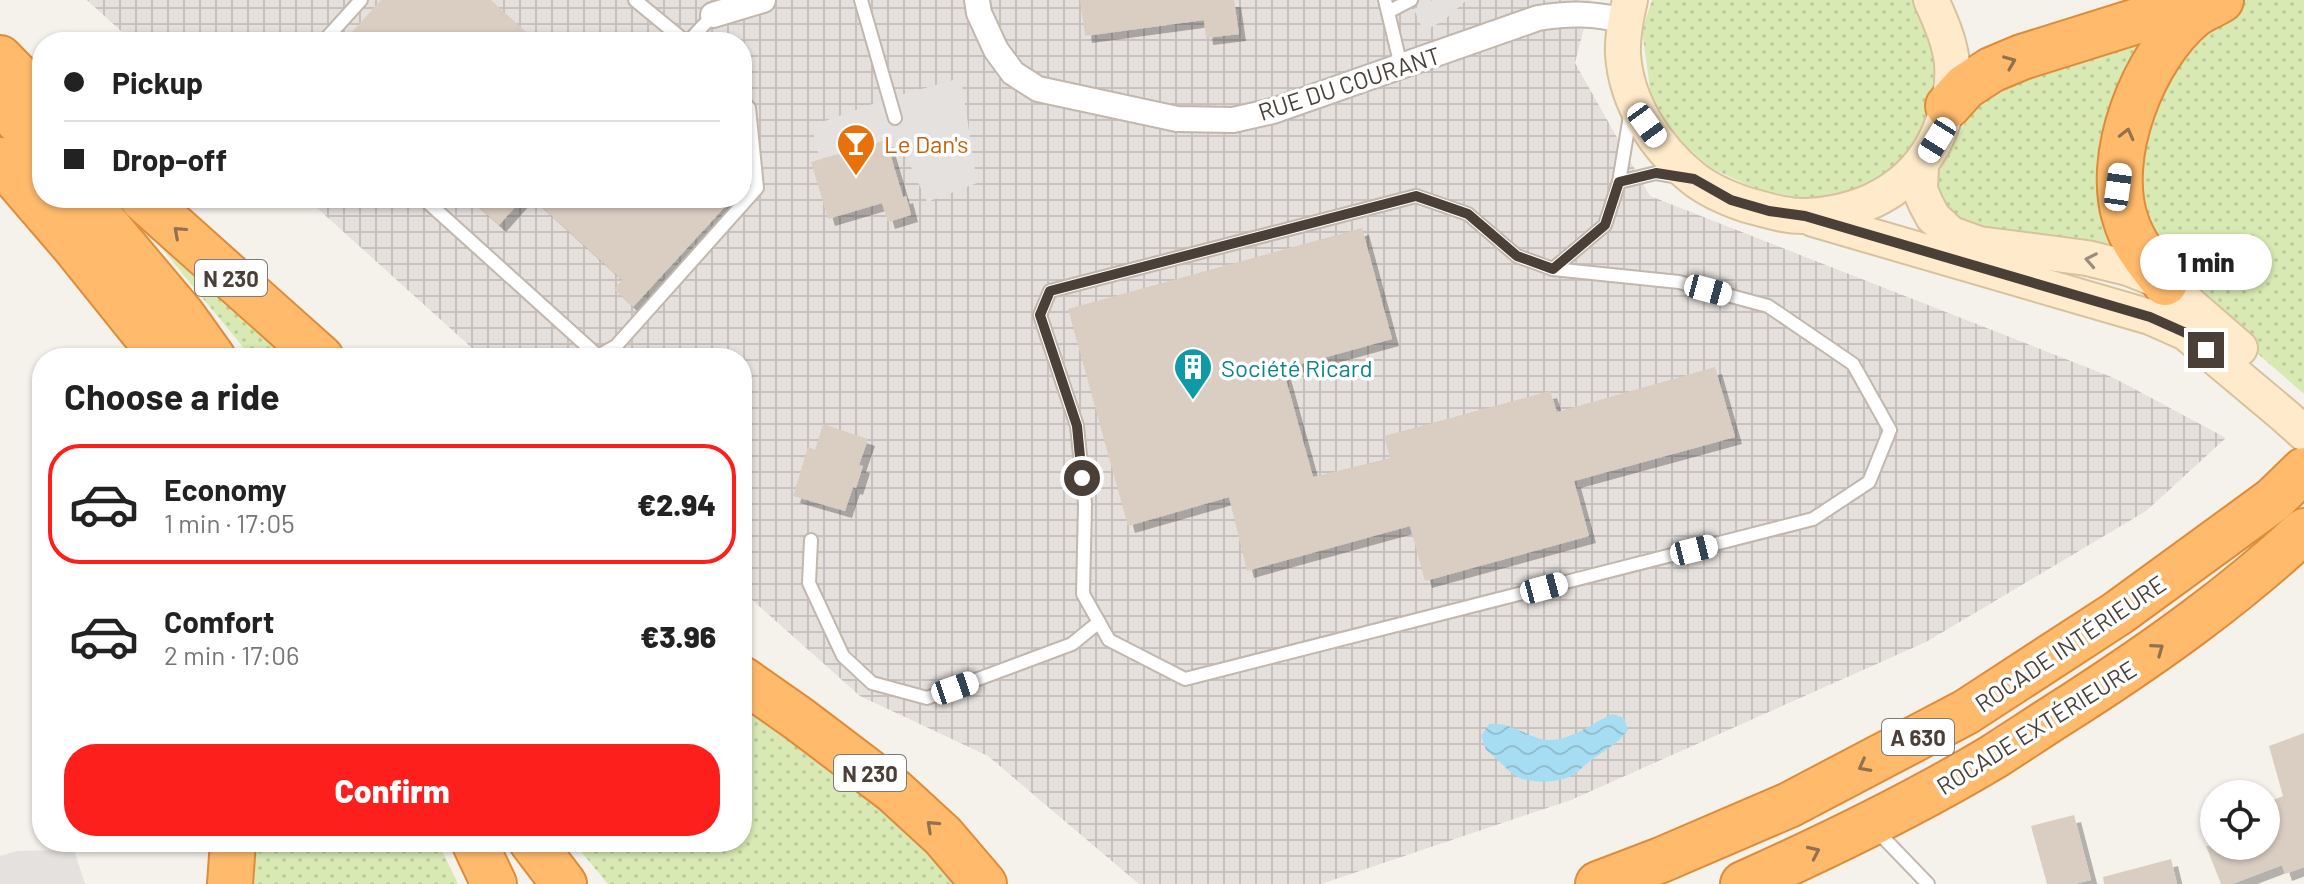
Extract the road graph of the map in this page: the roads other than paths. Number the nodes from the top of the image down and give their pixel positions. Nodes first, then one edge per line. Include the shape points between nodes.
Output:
1 (361, 0) edge
2 (635, 0) edge
3 (861, 0) edge
4 (977, 0) edge
5 (1411, 0) edge
6 (1931, 0) edge
7 (2204, 0) edge
8 (2221, 0) edge
9 (757, 1) edge
10 (1387, 6) edge
11 (1628, 10) edge
12 (713, 15) joint
13 (332, 32) edge
14 (675, 32) edge
15 (697, 32) edge
16 (0, 58) edge
17 (1401, 66) junction
18 (32, 91) edge
19 (1633, 99) junction
20 (0, 100) edge
21 (1948, 106) junction
22 (895, 118) dead end
23 (32, 137) edge
24 (752, 138) edge
25 (0, 160) edge
26 (1921, 165) junction
27 (1694, 179) junction
28 (1619, 182) junction
29 (752, 194) edge
30 (32, 197) edge
31 (0, 200) edge
32 (41, 208) edge
33 (92, 208) edge
34 (153, 208) edge
35 (434, 208) edge
36 (739, 208) edge
37 (1805, 216) junction
38 (1553, 269) junction
39 (2165, 283) junction
40 (121, 348) edge
41 (156, 348) edge
42 (206, 348) edge
43 (310, 348) edge
44 (589, 348) edge
45 (612, 348) edge
46 (2304, 405) edge
47 (2304, 433) edge
48 (2304, 443) edge
49 (2304, 470) edge
50 (2266, 492) junction
51 (811, 540) dead end
52 (2303, 541) edge
53 (1099, 622) junction
54 (752, 686) edge
55 (1870, 824) junction
56 (232, 852) edge
57 (479, 852) edge
58 (540, 852) edge
59 (230, 884) edge
60 (494, 884) edge
61 (564, 884) edge
62 (984, 884) edge
63 (1598, 884) edge
64 (1743, 884) edge
65 (1928, 884) edge

1 - 13 lane
2 - 14 lane
3 - 22 lane
4 - 17 street, RUE DU COURANT via 996,50 1013,73 1038,89 1177,119 1233,120 1273,111
5 - 10 lane
6 - 21 main road via 1946,32 1954,77
21 -> 7 highway via 1965,87 2022,57
39 -> 8 highway via 2126,222 2118,187 2125,137 2161,51 2195,14
9 - 12 street
10 - 17 lane
11 - 17 street, RUE DU COURANT via 1538,18
11 - 19 main road via 1623,53
12 - 15 lane
16 - 18 highway
19 - 27 main road via 1666,151
19 - 28 lane
20 - 23 highway
21 - 26 main road via 1937,140
24 - 29 lane via 757,188
25 - 30 highway
26 - 37 main road via 1871,202
39 -> 26 main road via 2087,258 1979,244 1951,234 1926,204 1920,190
27 - 28 lane via 1656,173
27 - 37 main road via 1731,200
28 - 38 lane via 1605,225
31 - 40 highway
32 - 41 highway
33 - 42 highway, N 230
43 -> 34 highway, N 230
35 - 44 lane
36 - 45 lane
37 - 47 main road via 2150,317 2186,333
38 - 53 lane via 1517,256 1468,214 1416,196 1050,291 1040,315 1077,426 1085,504 1083,594
38 - 53 lane via 1679,282 1768,306 1853,364 1890,430 1869,482 1813,519 1185,679 1109,640
39 - 46 main road
48 - 50 highway
49 - 50 highway, ROCADE INTÉRIEURE / A 630
50 -> 63 highway, ROCADE INTÉRIEURE / A 630 via 2213,544 1966,712 1789,805
51 - 53 lane via 809,583 843,656 872,683 927,698 1072,644
55 -> 52 highway, ROCADE EXTÉRIEURE / A 630 via 1991,758 2150,656
62 -> 54 highway, N 230 via 894,791
64 -> 55 highway, ROCADE EXTÉRIEURE / A 630
55 - 65 lane
56 - 59 highway
57 - 60 highway
58 - 61 highway

